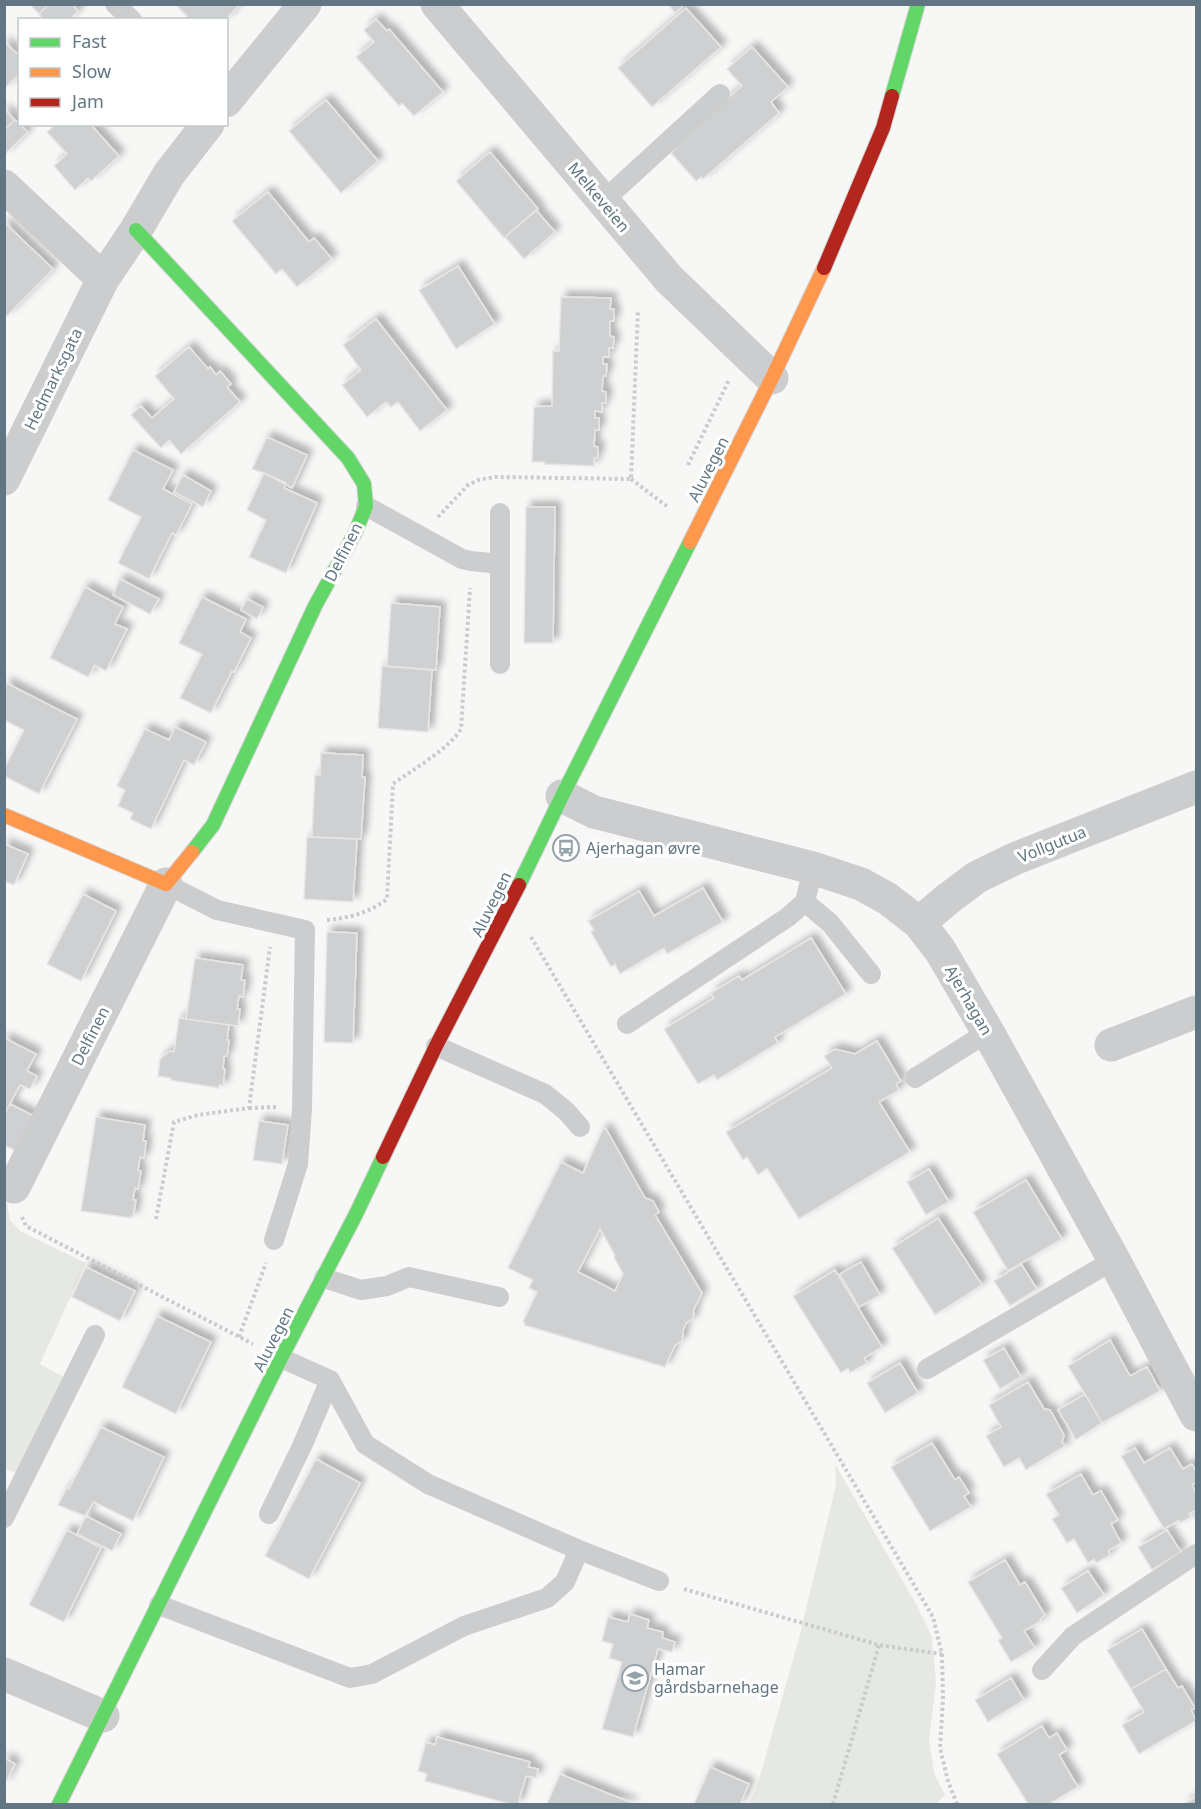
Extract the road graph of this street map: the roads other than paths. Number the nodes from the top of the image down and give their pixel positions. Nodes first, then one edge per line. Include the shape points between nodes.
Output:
1 (115, 4) edge
2 (305, 4) edge
3 (437, 4) edge
4 (918, 4) edge
5 (130, 18) edge
6 (720, 94) dead end
7 (228, 97) edge
8 (206, 126) edge
9 (4, 186) edge
10 (603, 201) junction
11 (136, 230) junction
12 (103, 279) junction
13 (772, 378) junction
14 (4, 479) edge
15 (366, 506) junction
16 (500, 513) dead end
17 (500, 564) junction
18 (500, 664) dead end
19 (1197, 787) edge
20 (562, 796) junction
21 (4, 815) edge
22 (813, 868) junction
23 (165, 884) junction
24 (805, 902) junction
25 (920, 924) junction
26 (871, 974) dead end
27 (1197, 1012) edge
28 (627, 1024) dead end
29 (988, 1032) junction
30 (1111, 1045) dead end
31 (436, 1046) junction
32 (915, 1078) dead end
33 (580, 1127) dead end
34 (14, 1187) road end
35 (274, 1240) road end
36 (1114, 1260) junction
37 (324, 1278) junction
38 (498, 1298) dead end
39 (95, 1335) dead end
40 (281, 1358) junction
41 (927, 1369) dead end
42 (330, 1380) junction
43 (1197, 1415) edge
44 (269, 1514) dead end
45 (4, 1518) edge
46 (579, 1550) junction
47 (1197, 1554) edge
48 (659, 1581) road end
49 (159, 1605) junction
50 (1042, 1670) dead end
51 (4, 1674) edge
52 (103, 1716) junction
53 (59, 1804) edge

1 - 5 lane
2 - 7 street
3 - 10 street, Melkeveien
4 - 13 main road, Aluvegen via 883,128
6 - 10 lane
8 - 11 street, Hedmarksgata via 169,174
9 - 12 street
10 - 13 street, Melkeveien via 669,279
11 - 12 street, Hedmarksgata
11 - 15 main road, Delfinen via 348,458 364,484
12 - 14 street, Hedmarksgata
13 - 20 main road, Aluvegen
15 - 17 lane via 462,559
15 - 23 main road, Delfinen via 213,825
16 - 17 lane
17 - 18 lane
19 - 25 street, Vollgutua via 1014,859 978,877
20 - 22 street, Ajerhagan via 594,812
20 - 31 main road, Aluvegen
21 - 23 main road
22 - 24 lane
22 - 25 street, Ajerhagan via 888,898
23 - 34 street, Delfinen
23 - 35 lane via 217,910 305,930 298,1164
24 - 26 lane via 830,923
24 - 28 lane
25 - 29 street, Ajerhagan via 940,950
27 - 30 street
29 - 32 lane
29 - 36 street, Ajerhagan
31 - 33 lane via 545,1094
31 - 37 main road, Aluvegen
36 - 41 lane
36 - 43 street, Ajerhagan
37 - 38 lane via 361,1290 410,1277
37 - 40 main road, Aluvegen
39 - 45 lane
40 - 42 lane
40 - 49 main road, Aluvegen
42 - 44 lane
42 - 46 lane via 366,1444 428,1484
46 - 48 lane
46 - 49 lane via 565,1582 547,1598 464,1626 372,1674 350,1678
47 - 50 lane via 1073,1636
49 - 52 main road, Aluvegen
51 - 52 street
52 - 53 main road, Aluvegen

